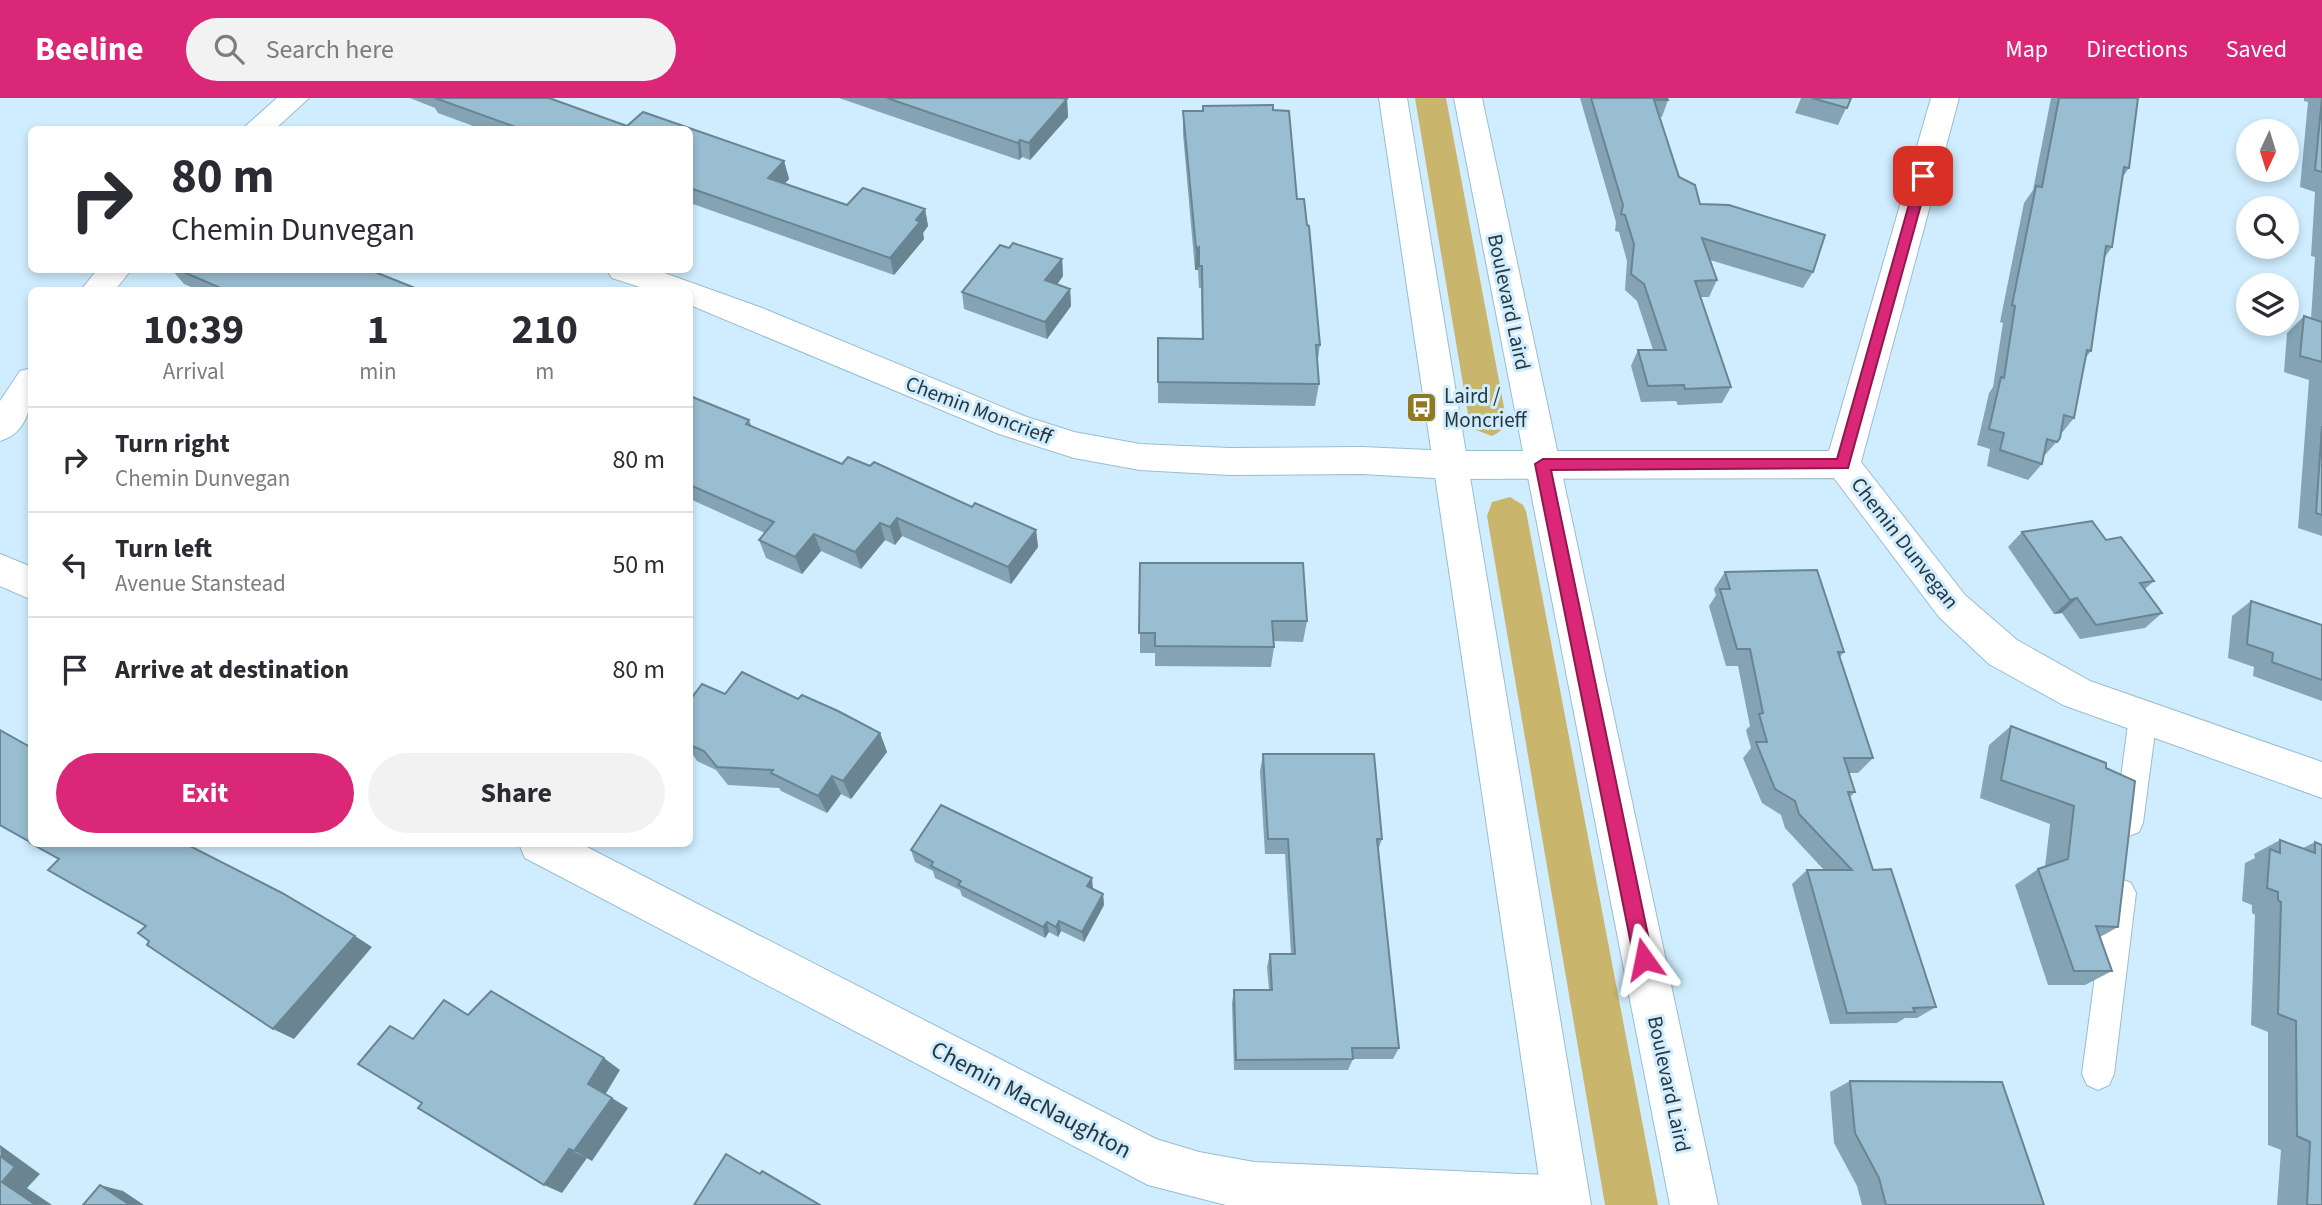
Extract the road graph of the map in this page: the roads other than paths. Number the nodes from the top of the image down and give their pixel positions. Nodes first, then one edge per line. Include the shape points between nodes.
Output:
1 (295, 98) edge
2 (1393, 98) edge
3 (1468, 98) edge
4 (1945, 98) edge
5 (260, 126) edge
6 (112, 273) edge
7 (632, 273) edge
8 (100, 287) edge
9 (673, 287) edge
10 (693, 294) edge
11 (28, 386) edge
12 (0, 428) edge
13 (1543, 464) junction
14 (1843, 464) junction
15 (1451, 466) junction
16 (0, 569) edge
17 (28, 583) edge
18 (2143, 717) junction
19 (2322, 780) edge
20 (546, 847) edge
21 (2098, 1074) dead end
22 (1567, 1203) edge
23 (1694, 1205) edge

1 - 5 street
2 - 15 street
3 - 13 street, Boulevard Laird
4 - 14 street
6 - 8 street
7 - 9 street
10 - 15 street, Chemin Moncrieff via 1001,422 1094,450 1200,462 1415,461
11 - 12 street
13 - 14 street, Chemin Dunvegan
13 - 15 street, Chemin Dunvegan
13 - 23 street, Boulevard Laird
14 - 18 street, Chemin Dunvegan via 1952,606 2003,652 2077,693
15 - 22 street
16 - 17 street
18 - 19 street, Chemin Dunvegan
18 - 21 lane
20 - 22 street, Chemin MacNaughton via 1148,1161 1254,1186

